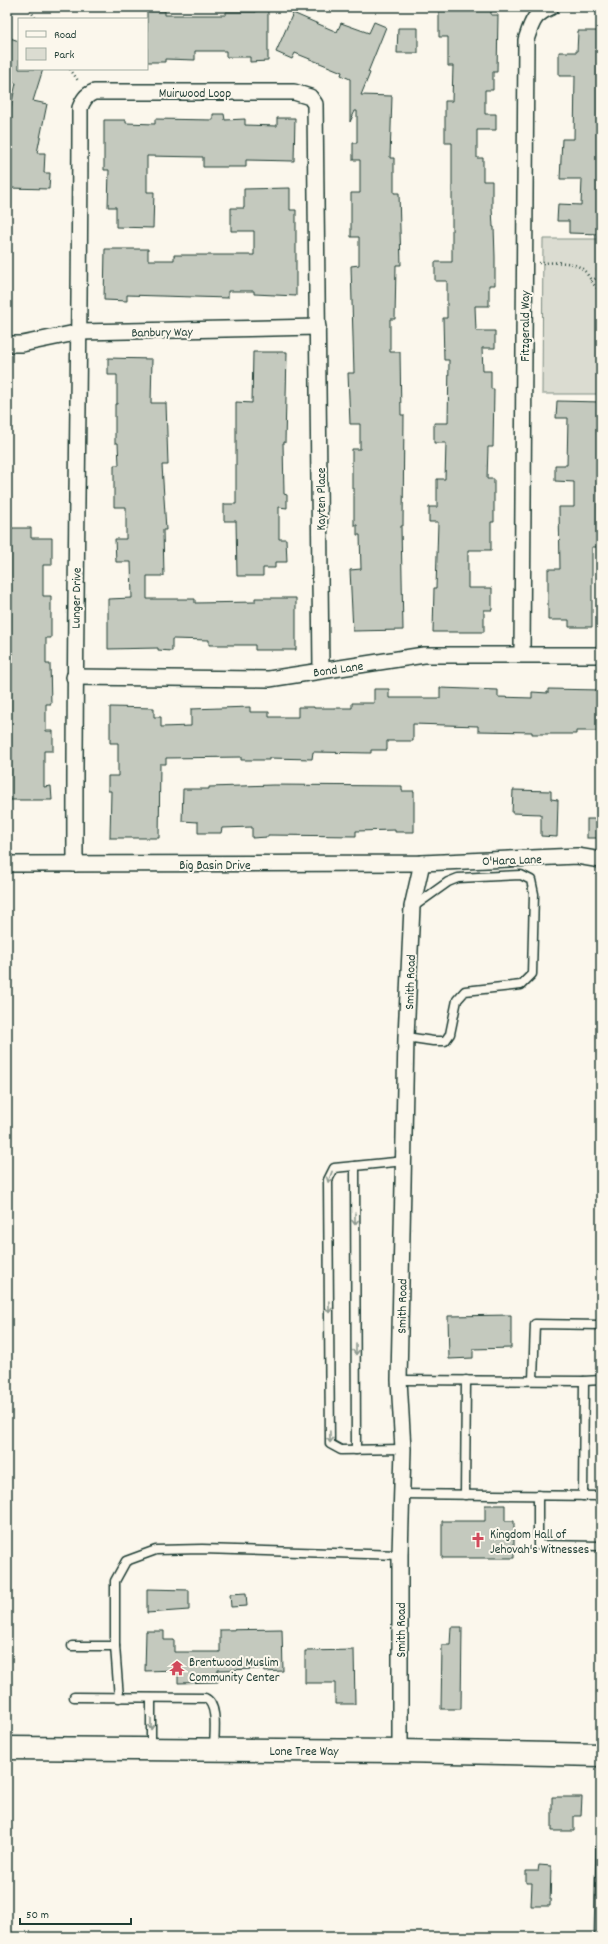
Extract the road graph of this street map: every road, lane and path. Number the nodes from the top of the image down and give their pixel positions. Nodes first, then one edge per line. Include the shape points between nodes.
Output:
1 (28, 7) edge
2 (550, 7) edge
3 (35, 18) edge
4 (71, 70) edge
5 (79, 82) dead end
6 (601, 262) edge
7 (525, 264) junction
8 (600, 277) edge
9 (591, 281) junction
10 (601, 291) edge
11 (318, 327) junction
12 (80, 332) junction
13 (7, 344) edge
14 (522, 654) junction
15 (601, 655) edge
16 (321, 670) junction
17 (74, 677) junction
18 (601, 860) edge
19 (422, 863) junction
20 (7, 864) edge
21 (75, 864) junction
22 (412, 907) junction
23 (406, 1037) junction
24 (405, 1161) junction
25 (355, 1166) junction
26 (601, 1325) edge
27 (400, 1380) junction
28 (466, 1380) junction
29 (533, 1380) junction
30 (601, 1380) edge
31 (584, 1381) junction
32 (403, 1449) junction
33 (356, 1450) junction
34 (401, 1494) junction
35 (465, 1495) junction
36 (538, 1495) junction
37 (583, 1496) junction
38 (601, 1496) edge
39 (601, 1546) edge
40 (400, 1555) junction
41 (72, 1646) dead end
42 (115, 1646) junction
43 (74, 1697) dead end
44 (119, 1698) junction
45 (151, 1698) junction
46 (7, 1748) edge
47 (151, 1749) junction
48 (214, 1750) junction
49 (400, 1751) junction
50 (601, 1756) edge
51 (601, 1837) edge
52 (599, 1937) edge

1 - 3 path
2 - 7 street, Fitzgerald Way via 538,13 526,40
4 - 5 path
6 - 8 path via 598,270
7 - 9 path via 577,265
7 - 14 street, Fitzgerald Way
8 - 9 path
9 - 10 path
11 - 12 street, Banbury Way
11 - 12 street, Muirwood Loop via 315,104 310,97 294,92 94,92 88,94 80,108
11 - 16 street, Kayten Place
12 - 13 street, Banbury Way via 22,344
12 - 17 street, Lunger Drive
14 - 15 street, Bond Lane
14 - 16 street, Bond Lane via 424,656
16 - 17 street, Bond Lane via 269,679
17 - 21 street, Lunger Drive
18 - 19 street, O'Hara Lane via 577,856
19 - 21 street, Big Basin Drive
19 - 22 street, Smith Road
20 - 21 street, Big Basin Drive
22 - 23 street, Smith Road
22 - 23 lane via 458,878 521,875 531,880 534,894 532,974 521,985 465,991 457,1000 450,1034 445,1041
23 - 24 street, Smith Road
24 - 25 lane
24 - 27 street, Smith Road
25 -> 33 lane
25 -> 33 lane via 334,1168 328,1180 328,1188 330,1444 341,1450
26 - 29 lane via 535,1324
27 - 28 lane
27 - 32 street, Smith Road
28 - 29 lane
28 - 35 lane
29 - 31 lane
30 - 31 lane
31 - 37 lane
32 - 33 lane
32 - 34 street, Smith Road
34 - 35 lane
34 - 40 street, Smith Road
35 - 36 lane
36 - 37 lane
36 - 39 lane via 538,1545
37 - 38 lane
40 - 42 lane via 156,1550 126,1561 115,1581
40 - 49 street, Smith Road
41 - 42 lane
42 - 44 lane
43 - 44 lane
44 - 45 lane
45 -> 47 lane
45 - 48 lane via 209,1699 214,1710
46 - 47 main road, Lone Tree Way
47 - 48 main road, Lone Tree Way
48 - 49 main road, Lone Tree Way
49 - 50 main road, Lone Tree Way
51 - 52 lane

